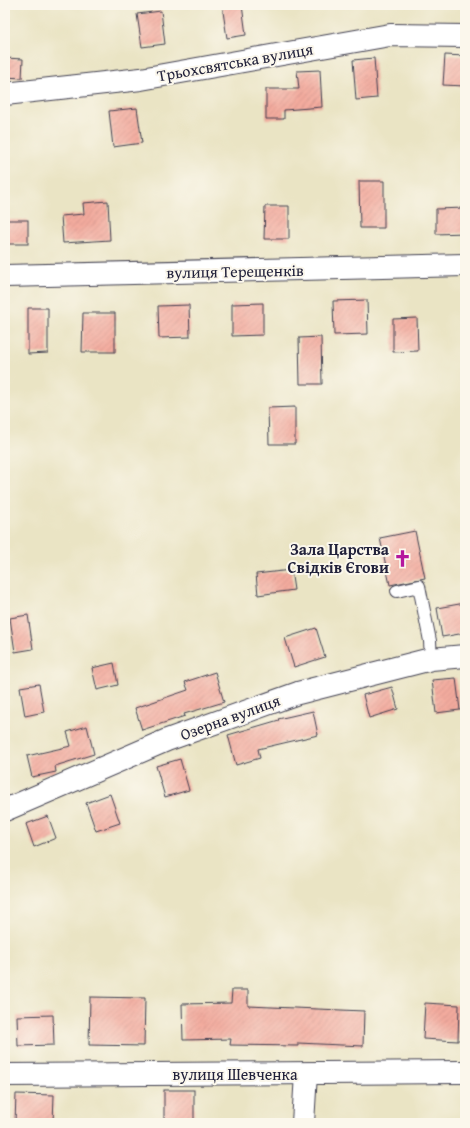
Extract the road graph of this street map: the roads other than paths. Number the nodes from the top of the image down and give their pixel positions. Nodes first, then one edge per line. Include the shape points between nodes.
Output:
1 (465, 36) edge
2 (5, 94) edge
3 (465, 266) edge
4 (5, 276) edge
5 (397, 591) dead end
6 (465, 656) edge
7 (431, 659) junction
8 (5, 810) edge
9 (465, 1072) edge
10 (306, 1074) junction
11 (5, 1075) edge
12 (303, 1123) edge

1 - 2 street, Трьохсвятська вулиця via 390,35 141,79
3 - 4 street, вулиця Терещенків
5 - 7 lane via 419,586
6 - 7 street, Озерна вулиця
7 - 8 street, Озерна вулиця via 298,693 210,724
9 - 10 street, вулиця Шевченка
10 - 11 street, вулиця Шевченка
10 - 12 street

